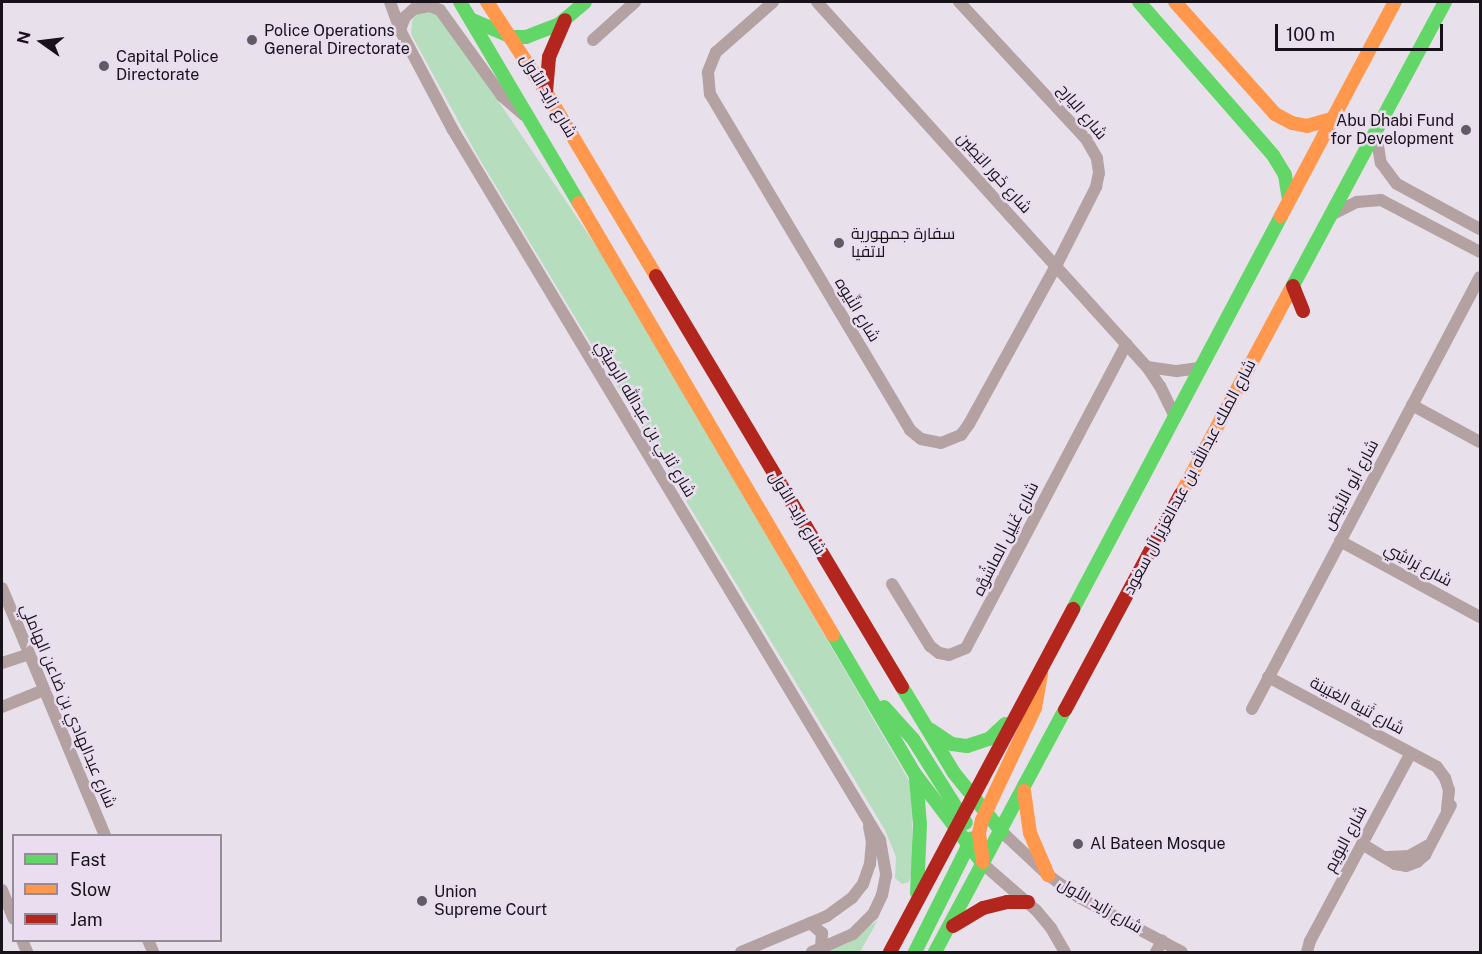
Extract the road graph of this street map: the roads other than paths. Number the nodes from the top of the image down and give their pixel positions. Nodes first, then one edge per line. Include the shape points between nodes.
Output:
1 (390, 2) edge
2 (460, 2) edge
3 (487, 2) edge
4 (585, 2) edge
5 (635, 2) edge
6 (772, 2) edge
7 (816, 2) edge
8 (959, 2) edge
9 (1139, 2) edge
10 (1395, 2) edge
11 (1445, 2) edge
12 (1181, 4) edge
13 (472, 20) junction
14 (566, 20) junction
15 (400, 30) junction
16 (512, 38) junction
17 (592, 40) dead end
18 (546, 92) junction
19 (530, 117) junction
20 (1332, 119) junction
21 (1376, 130) junction
22 (1410, 192) junction
23 (1289, 199) junction
24 (1397, 207) junction
25 (1331, 215) junction
26 (1480, 229) edge
27 (1480, 252) edge
28 (1056, 266) junction
29 (1480, 277) edge
30 (1293, 286) junction
31 (1303, 311) dead end
32 (1126, 344) junction
33 (1147, 367) junction
34 (1199, 368) junction
35 (1412, 405) junction
36 (1174, 416) junction
37 (1480, 442) edge
38 (1340, 541) junction
39 (892, 584) dead end
40 (2, 588) edge
41 (1480, 617) edge
42 (29, 654) junction
43 (2, 663) edge
44 (1041, 666) junction
45 (1268, 677) junction
46 (44, 690) junction
47 (873, 700) junction
48 (2, 707) edge
49 (1252, 709) dead end
50 (1017, 711) junction
51 (925, 726) junction
52 (1411, 753) junction
53 (915, 774) junction
54 (1024, 787) junction
55 (972, 795) junction
56 (985, 812) junction
57 (868, 822) junction
58 (958, 822) junction
59 (977, 832) junction
60 (1002, 832) junction
61 (104, 834) edge
62 (1362, 844) junction
63 (969, 847) junction
64 (983, 864) junction
65 (1048, 875) junction
66 (2, 890) edge
67 (1028, 902) junction
68 (916, 903) junction
69 (12, 915) edge
70 (810, 923) junction
71 (947, 930) junction
72 (1159, 947) edge
73 (1309, 947) edge
74 (817, 951) edge
75 (741, 952) edge
76 (890, 952) edge
77 (915, 952) edge
78 (935, 952) edge
79 (1065, 952) edge
80 (1180, 952) edge
81 (1302, 952) edge

1 - 15 street, شارع ثاني بن عبدالله الرميثي
2 - 13 main road, شارع زايد الأول
3 - 16 main road, شارع زايد الأول
4 - 14 main road
5 - 17 street
6 - 28 street, شارع النِّيوه via 716,52 708,72 710,94 915,435 927,442 942,443 966,430
7 - 28 street, شارع خَور البَطِين
8 - 28 street, شارع اليارِح via 1094,151 1098,165 1096,187
9 - 23 main road via 1273,155 1284,175
10 - 20 main road
11 - 21 main road, شارع الملك عبدالله بن عبدالعزيز آل سعود
12 - 20 main road via 1275,114 1307,126
13 - 16 main road
13 - 19 main road, شارع زايد الأول
14 - 16 main road via 540,34
14 - 18 main road via 549,57
15 - 19 street via 405,17 414,9 430,6 440,10 502,96
15 - 57 street, شارع ثاني بن عبدالله الرميثي via 453,130
16 - 18 main road, شارع زايد الأول
18 - 51 main road, شارع زايد الأول
19 - 47 main road, شارع زايد الأول
20 - 23 main road
21 - 22 street via 1376,147 1385,170
21 - 25 main road, شارع الملك عبدالله بن عبدالعزيز آل سعود
22 - 24 street via 1401,197
22 - 26 street
23 - 34 main road
24 - 25 street via 1381,200 1363,200
24 - 27 street
25 - 30 main road, شارع الملك عبدالله بن عبدالعزيز آل سعود
28 - 32 street, شارع خَور البَطِين
29 - 35 street, شارع أبو الأبيَض
30 - 31 main road
30 - 54 main road, شارع الملك عبدالله بن عبدالعزيز آل سعود
32 - 33 street, شارع خَور البَطِين
32 - 39 street, شارع غَلِيل الماشُوَّه via 966,648 949,655 930,646
33 - 34 street via 1177,371
33 - 36 street, شارع خَور البَطِين
34 - 36 main road
35 - 37 street
35 - 38 street, شارع أبو الأبيَض
36 - 44 main road
38 - 41 street, شارع بَراشِي
38 - 45 street, شارع أبو الأبيَض
40 - 42 street, شارع عبدالهادي بن ضاعن الهاملي
42 - 43 street
42 - 46 street, شارع عبدالهادي بن ضاعن الهاملي
44 - 50 main road
44 - 56 main road via 1035,708
45 - 49 street, شارع أبو الأبيَض
45 - 52 street, شارع ثَنية الغبَينة
46 - 48 street
46 - 61 street, شارع عبدالهادي بن ضاعن الهاملي
47 - 53 main road, شارع زايد الأول
47 - 58 main road via 906,730
50 - 51 main road via 989,739 974,745 952,744
50 - 55 main road
51 - 55 main road, شارع زايد الأول
52 - 62 street, شارع البوَيم
52 - 62 street, شارع ثَنية الغبَينة via 1448,771 1456,794 1425,855 1412,865 1400,865
53 - 58 main road, شارع زايد الأول
53 - 68 main road via 920,825
54 - 60 main road, شارع الملك عبدالله بن عبدالعزيز آل سعود
54 - 65 main road via 1027,824
55 - 56 main road, شارع زايد الأول
55 - 58 main road
55 - 59 main road
56 - 59 main road
56 - 60 main road, شارع زايد الأول
57 - 70 street, شارع ثاني بن عبدالله الرميثي via 871,853 863,884 844,905
57 - 74 street, شارع ثاني بن عبدالله الرميثي via 884,852 882,895 873,914 860,928
58 - 59 main road
58 - 63 main road, شارع زايد الأول
58 - 68 main road
59 - 60 main road
59 - 63 main road
59 - 64 main road
60 - 64 main road, شارع الملك عبدالله بن عبدالعزيز آل سعود
60 - 65 street, شارع زايد الأول
62 - 73 street, شارع البوَيم
63 - 64 main road, شارع زايد الأول
63 - 77 main road
64 - 67 street, شارع زايد الأول
64 - 71 main road, شارع الملك عبدالله بن عبدالعزيز آل سعود
65 - 72 street, شارع زايد الأول
66 - 69 street
67 - 71 main road via 983,908
67 - 79 street, شارع زايد الأول via 1051,928
68 - 76 main road
70 - 74 street via 822,933
70 - 75 street, شارع ثاني بن عبدالله الرميثي
71 - 78 main road, شارع الملك عبدالله بن عبدالعزيز آل سعود
72 - 80 street, شارع زايد الأول
73 - 81 street, شارع البوَيم

